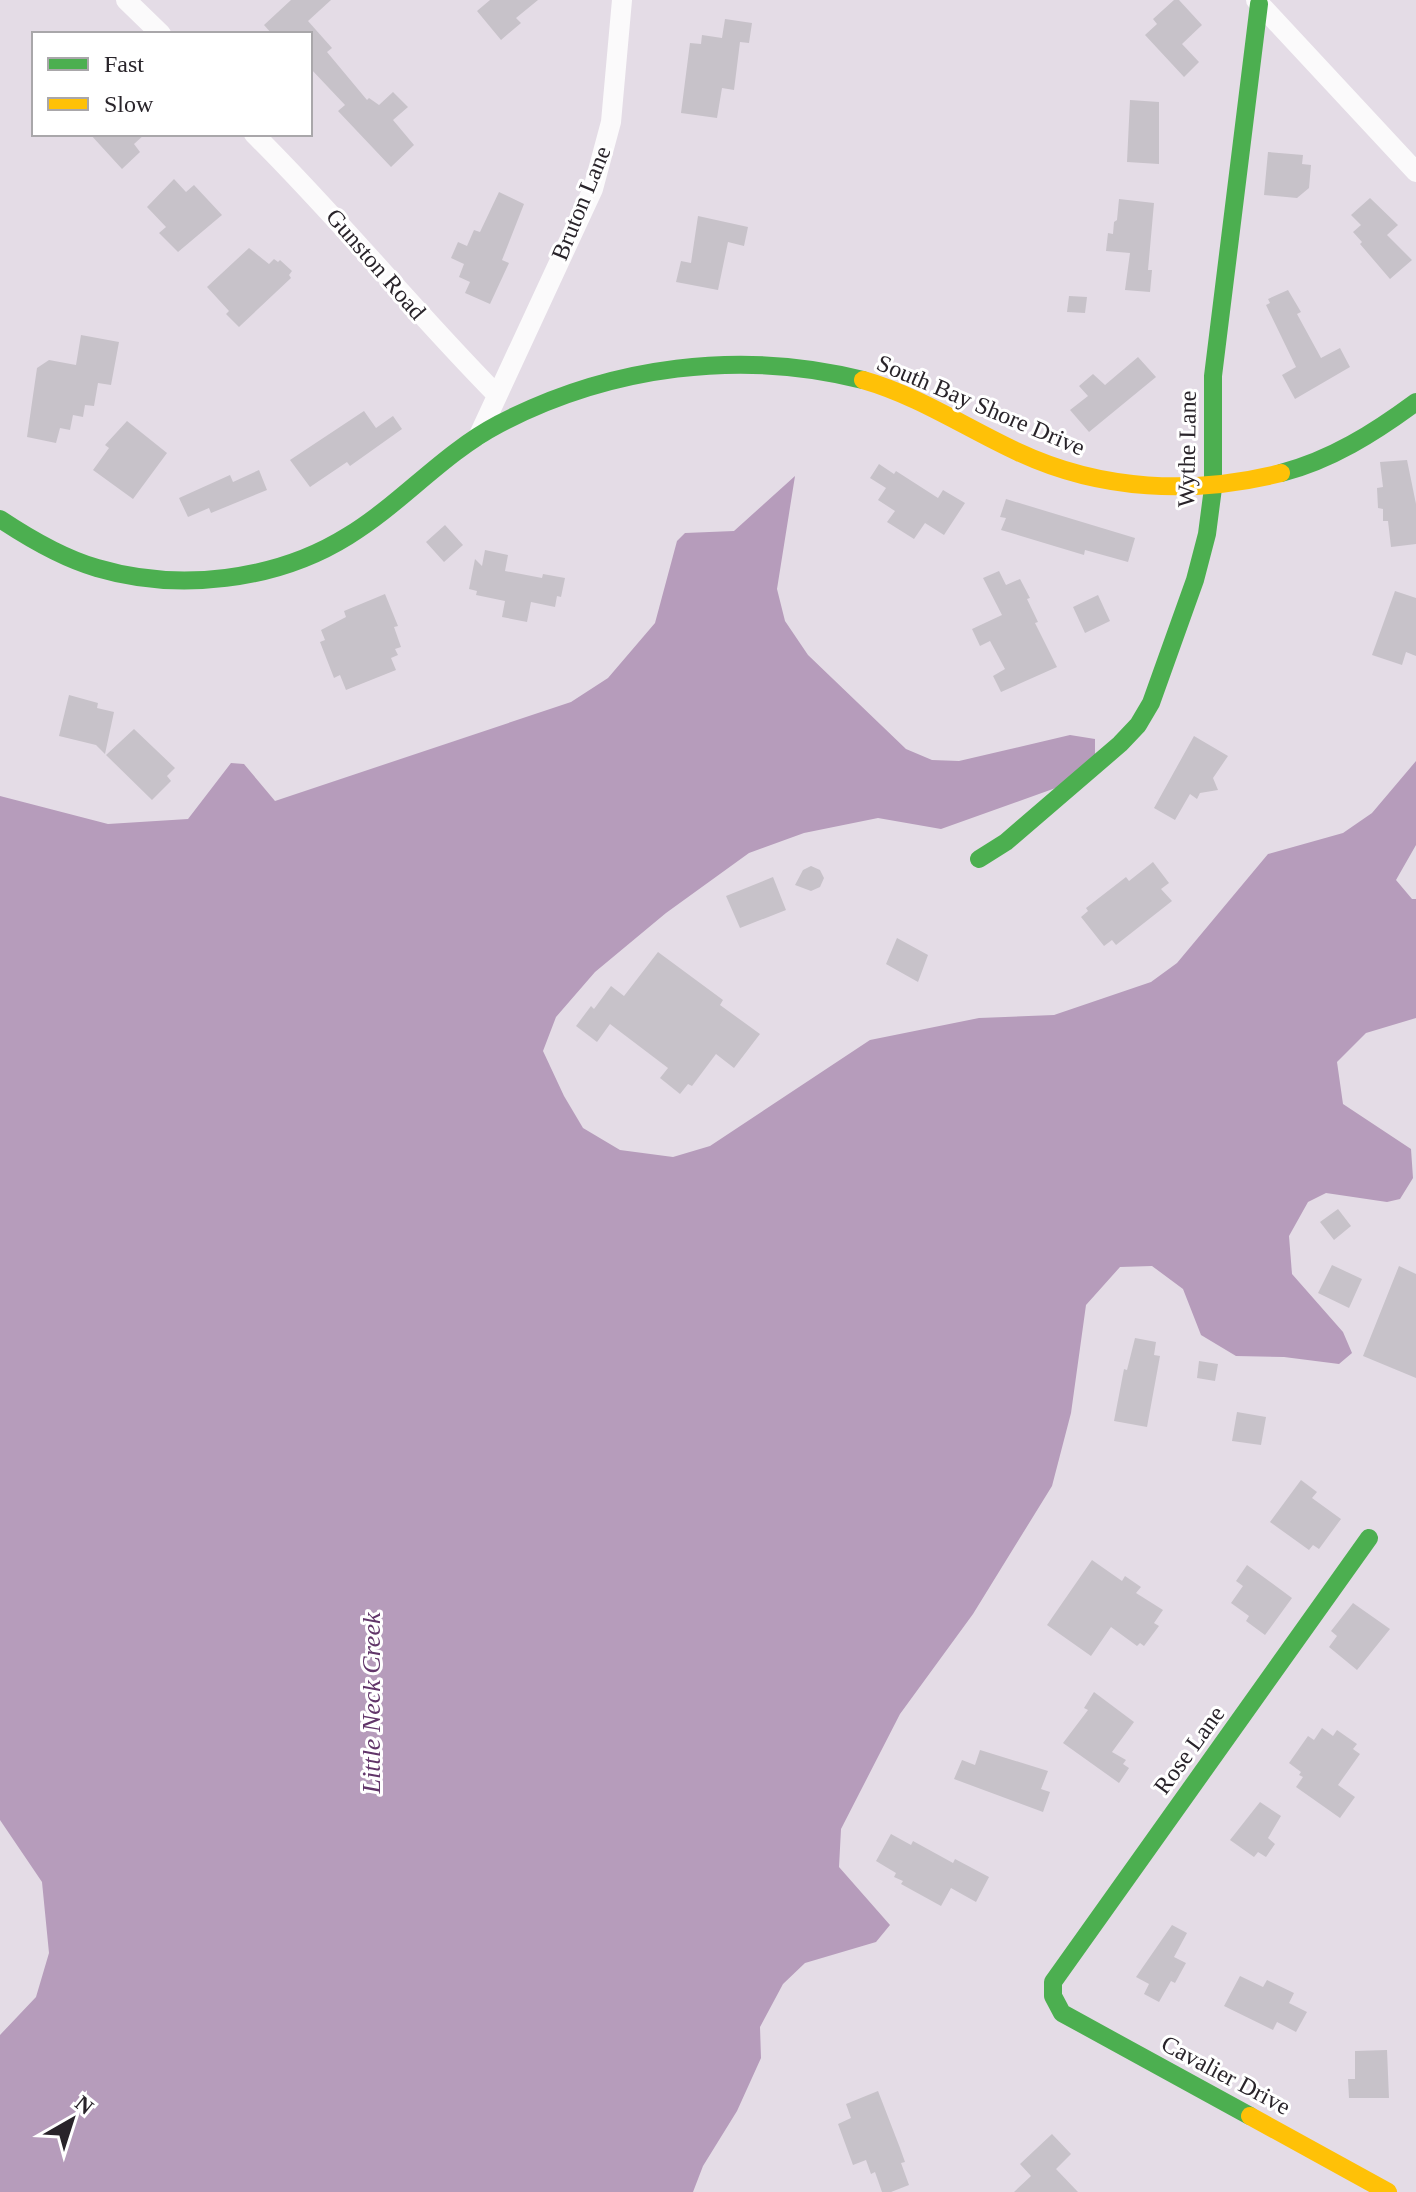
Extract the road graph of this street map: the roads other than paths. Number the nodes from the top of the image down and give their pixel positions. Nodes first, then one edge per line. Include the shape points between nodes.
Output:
1 (126, 0) edge
2 (622, 0) edge
3 (1258, 2) edge
4 (159, 32) edge
5 (256, 136) edge
6 (1416, 172) edge
7 (497, 395) junction
8 (1416, 402) edge
9 (479, 435) junction
10 (1213, 488) junction
11 (0, 519) edge
12 (979, 859) dead end
13 (1369, 1538) dead end
14 (1051, 1992) joint
15 (1388, 2192) edge

1 - 4 street
2 - 7 street, Bruton Lane via 607,145 593,189
3 - 6 street
3 - 10 street, Wythe Lane via 1213,376
5 - 7 street, Gunston Road
7 - 9 street, Bruton Lane
8 - 10 street, South Bay Shore Drive via 1327,459 1273,477
9 - 10 street, South Bay Shore Drive via 583,389 689,366 769,366 849,375 887,387 1061,470 1169,489
9 - 11 street, South Bay Shore Drive via 347,537 308,557 237,577 116,574 72,560
10 - 12 street, Wythe Lane via 1195,580 1151,703 1138,725 1006,842
13 - 14 street, Rose Lane via 1055,1977
14 - 15 street, Cavalier Drive via 1062,2013

